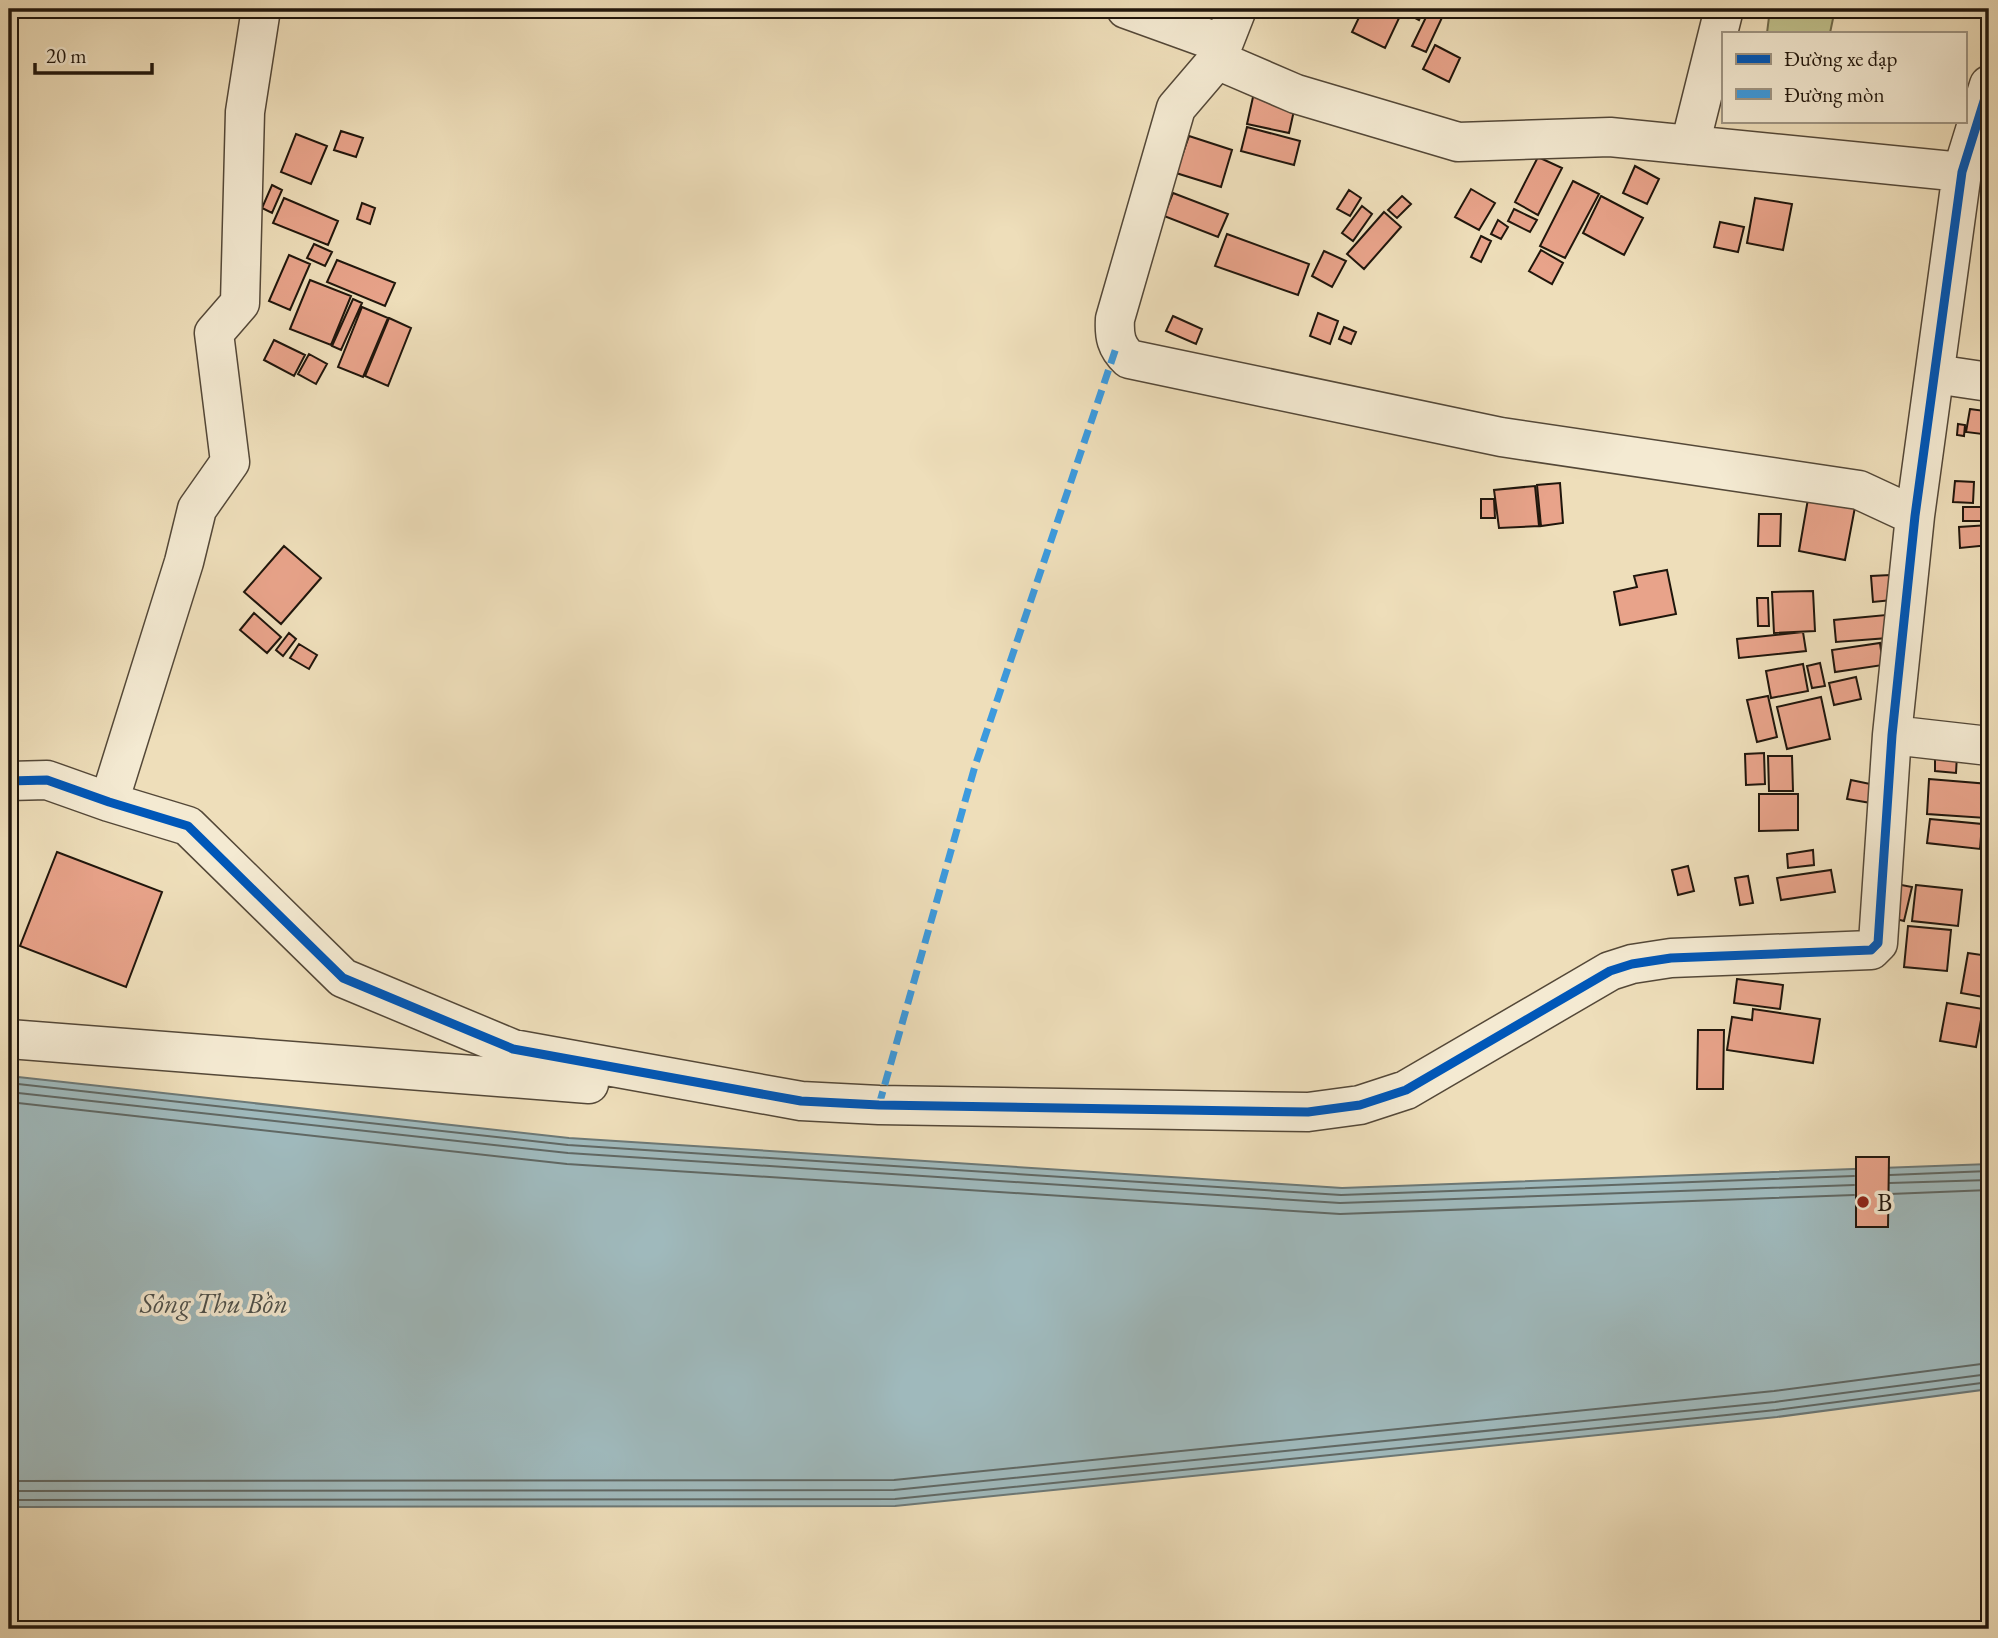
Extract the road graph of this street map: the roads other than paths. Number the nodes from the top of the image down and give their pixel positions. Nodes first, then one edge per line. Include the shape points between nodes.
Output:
1 (261, 9) edge
2 (1126, 9) edge
3 (1237, 9) edge
4 (1724, 9) edge
5 (1220, 52) junction
6 (1989, 85) edge
7 (1690, 145) junction
8 (1962, 172) junction
9 (1936, 374) junction
10 (1989, 382) edge
11 (1915, 516) junction
12 (1892, 735) junction
13 (1989, 746) edge
14 (9, 781) edge
15 (109, 802) junction
16 (9, 1039) edge
17 (801, 1101) junction

1 - 15 street via 245,112 240,303 214,333 230,462 197,509
2 - 5 street
3 - 5 street
4 - 7 street
5 - 7 street via 1296,94 1458,142 1610,138
5 - 11 street via 1175,108 1115,318 1117,345 1129,359 1501,437 1859,490
6 - 8 street
7 - 8 street
8 - 9 street
9 - 10 street
9 - 11 street
11 - 12 street
12 - 13 street
12 - 17 street via 1878,943 1871,950 1671,958 1632,964 1610,971 1406,1090 1360,1105 1308,1112
14 - 15 street via 47,780
15 - 17 street via 188,826 343,978 513,1049
16 - 17 street

